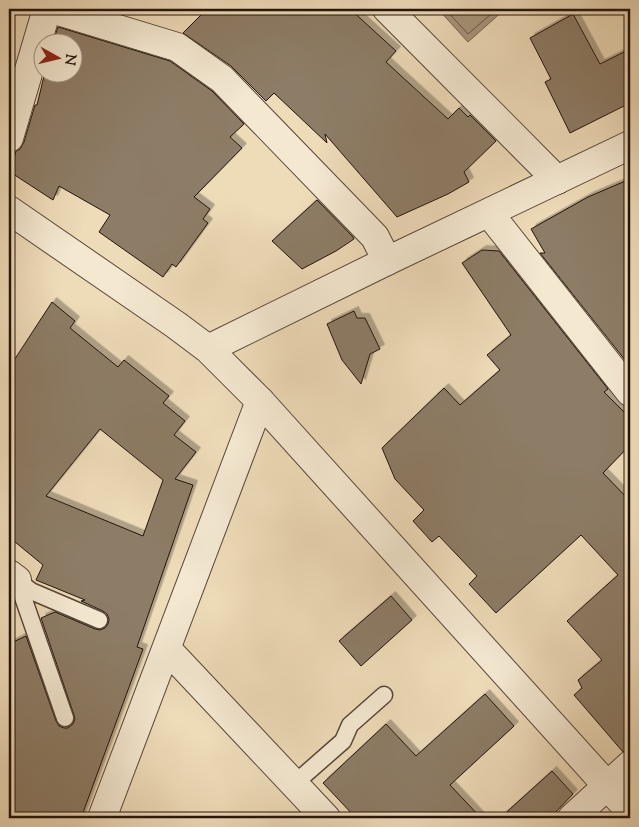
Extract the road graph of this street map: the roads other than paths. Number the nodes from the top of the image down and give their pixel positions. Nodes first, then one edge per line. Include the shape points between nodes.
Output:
1 (47, 9) edge
2 (52, 9) edge
3 (387, 9) edge
4 (9, 138) edge
5 (630, 145) edge
6 (557, 180) junction
7 (9, 210) edge
8 (489, 213) junction
9 (387, 261) junction
10 (208, 350) junction
11 (630, 392) edge
12 (260, 401) junction
13 (13, 577) edge
14 (99, 620) dead end
15 (167, 649) junction
16 (384, 695) dead end
17 (65, 718) dead end
18 (630, 765) edge
19 (294, 784) junction
20 (607, 786) junction
21 (630, 811) edge
22 (102, 818) edge
23 (326, 818) edge
24 (572, 818) edge

1 - 4 street
2 - 9 street via 178,47 222,79 375,236
3 - 6 street
5 - 6 street
6 - 8 street
7 - 10 street
8 - 9 street
8 - 11 street
9 - 10 street
10 - 12 street
12 - 15 street
12 - 20 street
13 - 14 lane via 31,591
13 - 17 lane
15 - 19 street
15 - 22 street
16 - 19 lane via 350,725 343,741
18 - 20 street
19 - 23 street
20 - 21 street
20 - 24 street

